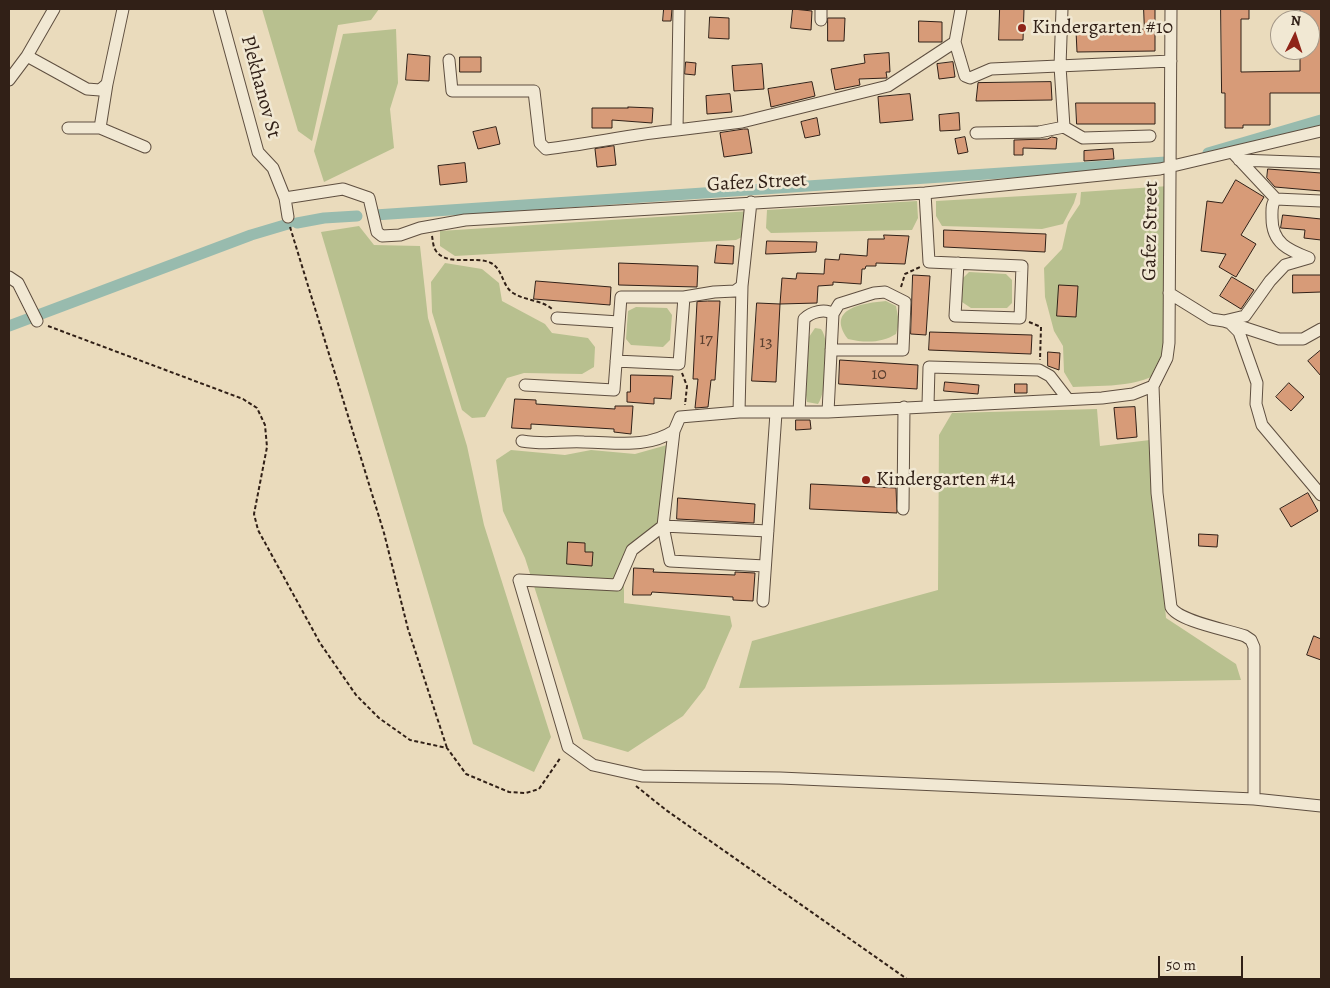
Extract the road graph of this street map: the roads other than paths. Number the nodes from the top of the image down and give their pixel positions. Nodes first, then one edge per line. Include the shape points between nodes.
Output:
1 (54, 9) edge
2 (123, 9) edge
3 (218, 9) edge
4 (679, 9) edge
5 (961, 9) edge
6 (1062, 9) edge
7 (1170, 9) edge
8 (955, 42) junction
9 (27, 56) junction
10 (448, 60) dead end
11 (1171, 61) junction
12 (1060, 66) junction
13 (9, 80) edge
14 (107, 84) junction
15 (1064, 127) junction
16 (68, 128) dead end
17 (100, 128) junction
18 (677, 130) junction
19 (1321, 131) edge
20 (976, 133) dead end
21 (1150, 136) dead end
22 (145, 147) dead end
23 (1236, 157) junction
24 (1321, 163) edge
25 (1171, 166) junction
26 (925, 193) junction
27 (285, 198) junction
28 (1276, 198) junction
29 (1321, 201) edge
30 (751, 202) junction
31 (288, 217) dead end
32 (1315, 258) edge
33 (958, 263) junction
34 (9, 277) edge
35 (742, 286) junction
36 (1169, 293) junction
37 (684, 297) junction
38 (833, 314) junction
39 (557, 318) road end
40 (37, 321) road end
41 (619, 322) junction
42 (1228, 322) junction
43 (1321, 329) edge
44 (831, 350) junction
45 (616, 361) junction
46 (525, 385) dead end
47 (1153, 386) junction
48 (1067, 398) junction
49 (928, 405) junction
50 (904, 407) junction
51 (739, 412) junction
52 (799, 412) junction
53 (828, 412) junction
54 (776, 413) junction
55 (674, 431) junction
56 (522, 441) dead end
57 (1321, 495) edge
58 (904, 509) dead end
59 (663, 526) junction
60 (768, 531) junction
61 (765, 566) junction
62 (763, 601) dead end
63 (1254, 799) junction
64 (1321, 806) edge

1 - 9 street
2 - 14 street
3 - 27 street, Plekhanov St via 258,152 273,168
4 - 18 street
5 - 8 street
6 - 12 street
7 - 11 street
8 - 12 street via 965,76 970,78 991,69
8 - 18 street via 888,86 742,122
9 - 13 street
9 - 14 street via 87,89 100,90
10 - 18 street via 452,91 534,91 540,142 546,149
11 - 12 street
11 - 25 street
12 - 15 street
14 - 17 street
15 - 20 street via 1039,132
15 - 21 street via 1083,138
16 - 17 street
17 - 22 street
19 - 23 street
23 - 24 street
23 - 25 street
23 - 28 street
25 - 26 street, Gafez Street
25 - 36 street, Gafez Street
26 - 30 street, Gafez Street
26 - 33 street via 929,262
27 - 30 street, Gafez Street via 343,189 370,198 377,232 382,236 465,220
27 - 31 street, Plekhanov St
28 - 29 street
28 - 32 street via 1272,203 1272,230 1279,242 1292,252
30 - 35 street
32 - 42 street via 1285,266 1270,280 1245,316
33 - 33 street via 1022,266 1020,318 956,316
34 - 40 street via 18,283
35 - 37 street via 735,291
35 - 51 street
36 - 42 street via 1211,319
36 - 47 street, Gafez Street via 1170,343 1167,358
37 - 41 street via 621,297
37 - 45 street via 678,364
38 - 44 street
38 - 44 street via 839,304 885,292 905,302 903,350
38 - 52 street via 822,311 804,319
39 - 41 street
41 - 45 street
42 - 43 street via 1280,339 1303,339
42 - 57 street via 1239,332 1257,383 1256,404 1262,425
44 - 53 street
45 - 46 street via 614,390
47 - 48 street via 1133,394
47 - 63 street via 1157,493 1171,607 1174,613 1184,618 1244,636 1254,647
48 - 49 street
48 - 49 street via 1050,376 1040,370 929,367
49 - 50 street
50 - 53 street
50 - 58 street
51 - 54 street
51 - 55 street via 680,417
52 - 53 street
52 - 54 street
54 - 60 street
55 - 56 street via 660,440 635,444 581,442 543,445
55 - 59 street
59 - 60 street
59 - 61 street via 670,562
59 - 63 street via 632,550 617,586 519,580 568,747 592,765 642,776 780,778
60 - 61 street
61 - 62 street
63 - 64 street

